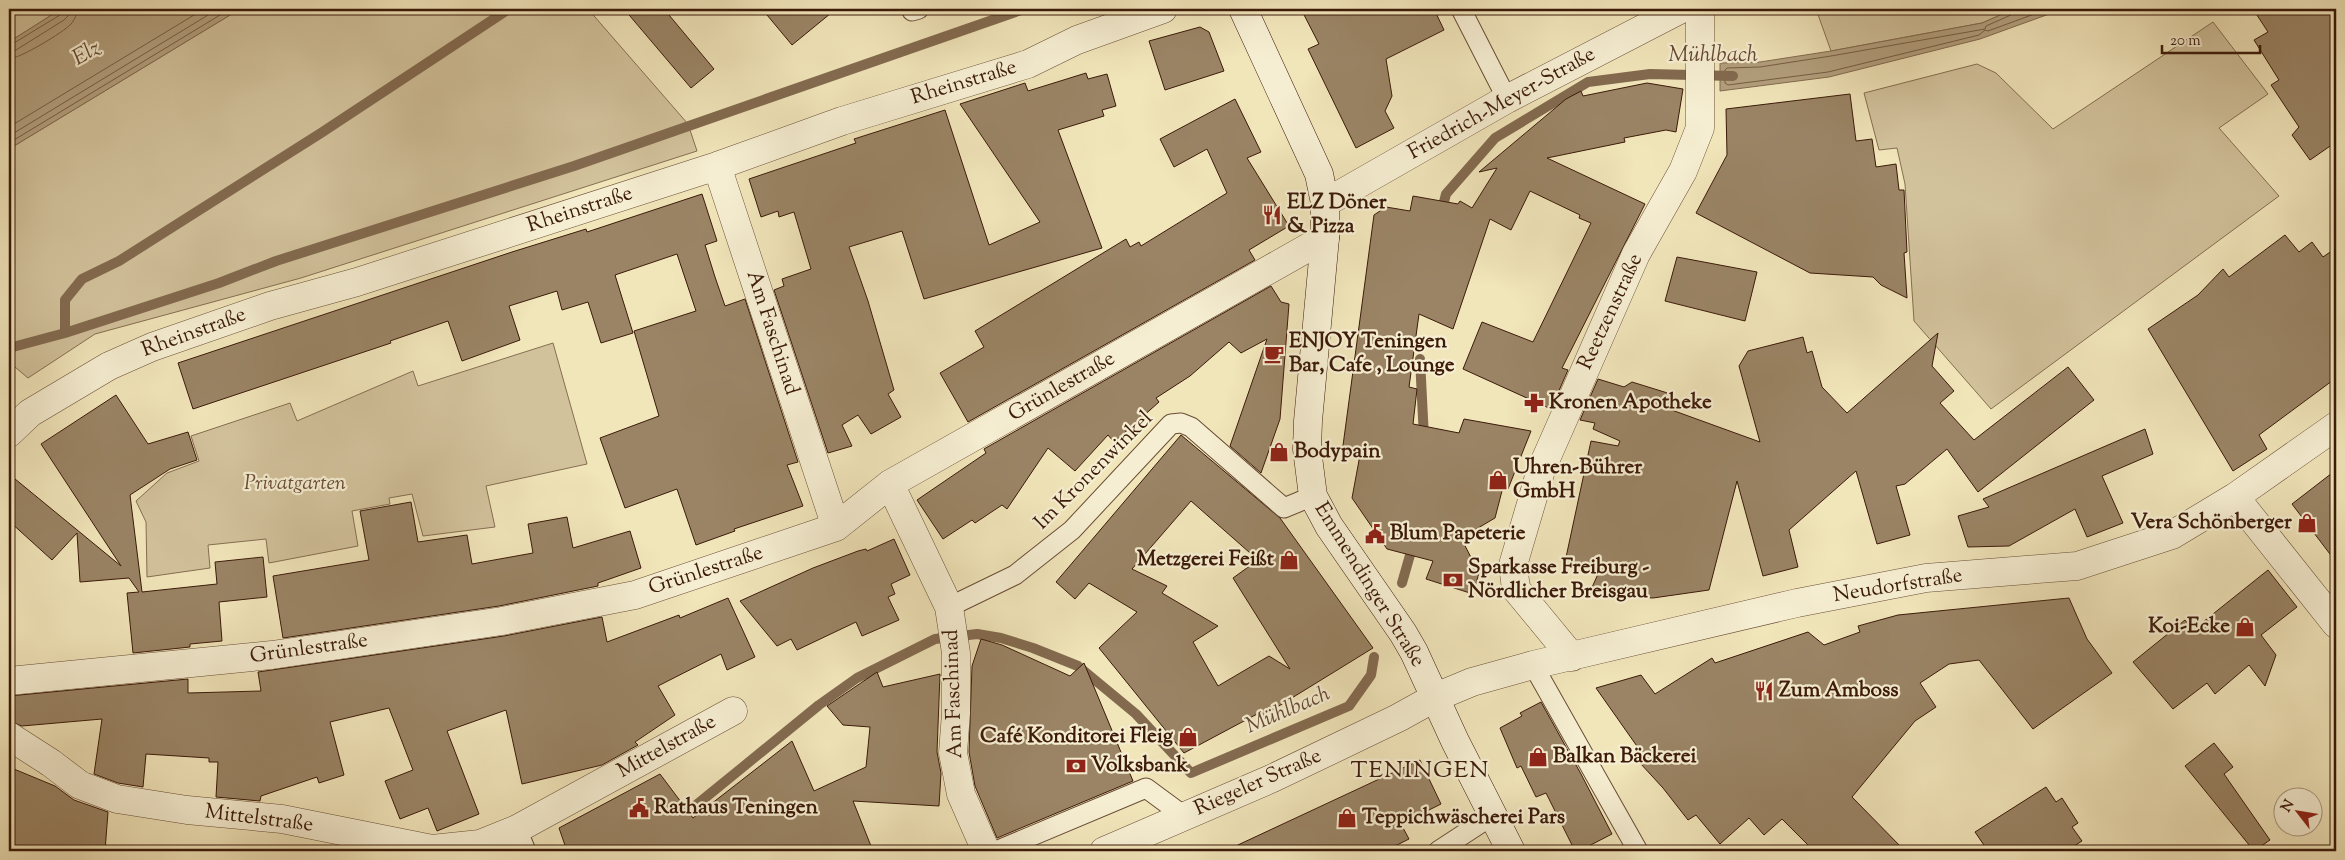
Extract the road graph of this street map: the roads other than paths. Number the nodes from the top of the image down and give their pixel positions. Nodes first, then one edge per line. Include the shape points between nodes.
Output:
1 (1163, 9) edge
2 (1243, 9) edge
3 (1461, 9) edge
4 (1681, 9) edge
5 (1700, 9) edge
6 (1507, 99) junction
7 (717, 166) junction
8 (1325, 203) junction
9 (1325, 238) junction
10 (2336, 426) edge
11 (9, 433) edge
12 (890, 484) junction
13 (1313, 496) junction
14 (2235, 497) junction
15 (836, 527) junction
16 (950, 614) junction
17 (2336, 624) edge
18 (1572, 657) junction
19 (1533, 665) junction
20 (9, 681) edge
21 (1436, 697) junction
22 (733, 712) dead end
23 (9, 736) edge
24 (1493, 815) junction
25 (1184, 816) junction
26 (522, 840) edge
27 (986, 851) edge
28 (996, 851) edge
29 (1104, 851) edge
30 (1438, 851) edge
31 (1511, 851) edge
32 (1638, 851) edge

1 - 7 street, Rheinstraße via 1077,40 1028,64 842,121
2 - 8 street, Emmendinger Straße via 1306,143 1319,174
3 - 6 lane
4 - 6 street, Friedrich-Meyer-Straße
5 - 18 street, Reetzenstraße via 1700,128 1683,171 1636,254 1541,470 1513,565 1516,589
6 - 8 street, Friedrich-Meyer-Straße
7 - 11 street, Rheinstraße via 357,282 270,306 152,347 109,366 38,408
7 - 15 street, Am Faschinad
8 - 9 street, Emmendinger Straße
9 - 12 street, Grünlestraße
9 - 13 street, Emmendinger Straße via 1308,421 1307,449
10 - 14 street, Neudorfstraße
12 - 15 street, Grünlestraße
12 - 16 street, Am Faschinad
13 - 16 lane, Im Kronenwinkel via 1284,508 1191,427 1171,424 1072,530 1015,575
13 - 21 street, Emmendinger Straße via 1354,564 1403,633
14 - 17 street
14 - 18 street, Neudorfstraße via 2172,535 2077,566 1926,578 1758,611
15 - 20 street, Grünlestraße via 635,595 511,619 272,655
16 - 27 street, Am Faschinad via 956,653 953,753 961,794
18 - 19 street, Neudorfstraße
19 - 21 street, Neudorfstraße via 1472,682
19 - 32 lane
21 - 24 street, Emmendinger Straße
21 - 25 street, Riegeler Straße via 1273,778
22 - 26 street, Mittelstraße
23 - 26 street, Mittelstraße via 80,785 117,799 282,819 432,849
24 - 30 lane
24 - 31 street, Emmendinger Straße
25 - 28 lane via 1146,788
25 - 29 street, Riegeler Straße

